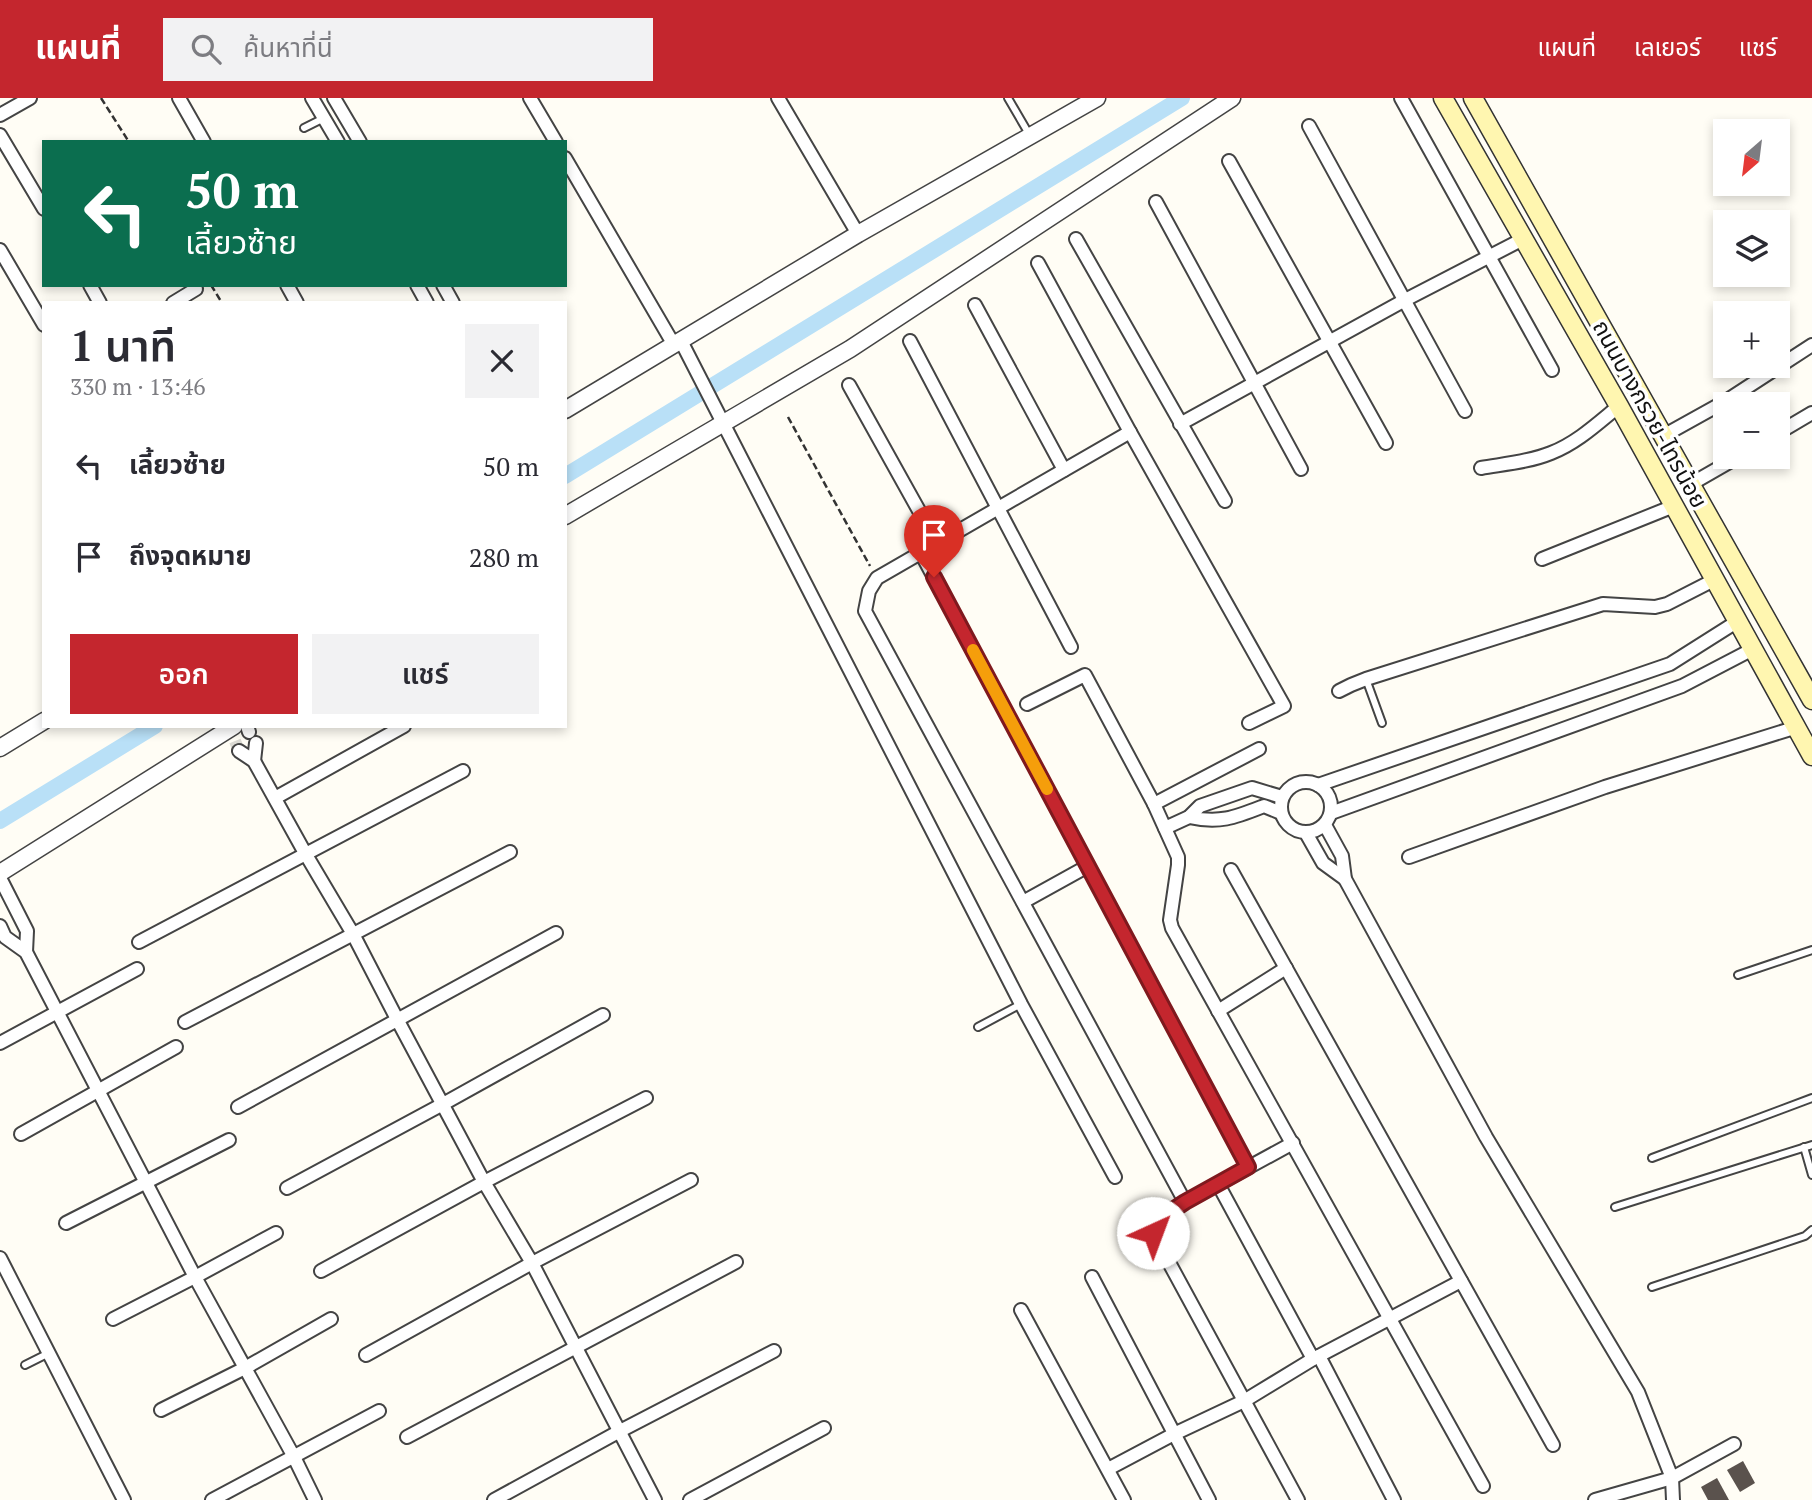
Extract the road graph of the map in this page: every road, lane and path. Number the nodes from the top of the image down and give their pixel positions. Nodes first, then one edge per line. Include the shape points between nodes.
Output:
1 (30, 98) edge
2 (101, 98) edge
3 (178, 98) edge
4 (312, 98) edge
5 (530, 98) edge
6 (778, 98) edge
7 (1008, 98) edge
8 (1097, 98) edge
9 (1232, 98) edge
10 (1401, 98) edge
11 (1443, 98) edge
12 (1473, 98) edge
13 (336, 99) edge
14 (0, 116) edge
15 (324, 118) junction
16 (1309, 126) dead end
17 (304, 128) dead end
18 (0, 135) edge
19 (1030, 136) junction
20 (128, 140) edge
21 (203, 140) edge
22 (337, 140) edge
23 (359, 140) edge
24 (555, 140) edge
25 (567, 161) edge
26 (1230, 161) dead end
27 (38, 187) edge
28 (1156, 202) dead end
29 (858, 234) junction
30 (1076, 239) dead end
31 (1523, 239) junction
32 (0, 250) edge
33 (1489, 257) junction
34 (1038, 263) dead end
35 (196, 289) dead end
36 (1405, 300) junction
37 (176, 301) edge
38 (975, 305) dead end
39 (42, 322) edge
40 (910, 341) dead end
41 (1330, 341) junction
42 (1812, 345) edge
43 (681, 346) junction
44 (1552, 370) dead end
45 (1254, 383) junction
46 (849, 385) dead end
47 (1619, 406) junction
48 (567, 409) edge
49 (1465, 411) dead end
50 (1812, 413) edge
51 (720, 417) junction
52 (788, 417) dead end
53 (1180, 424) junction
54 (1790, 426) edge
55 (1130, 432) junction
56 (1664, 436) junction
57 (1386, 443) dead end
58 (1481, 468) dead end
59 (1717, 469) edge
60 (1064, 470) junction
61 (1301, 470) dead end
62 (1691, 484) junction
63 (1225, 501) dead end
64 (1674, 506) junction
65 (998, 508) junction
66 (567, 515) edge
67 (937, 543) junction
68 (921, 553) junction
69 (1542, 559) dead end
70 (877, 578) junction
71 (1714, 580) junction
72 (1738, 621) junction
73 (1071, 647) dead end
74 (1753, 649) junction
75 (1670, 664) junction
76 (1366, 680) junction
77 (1682, 686) junction
78 (1339, 691) dead end
79 (1812, 700) edge
80 (1027, 704) dead end
81 (42, 723) edge
82 (1249, 723) dead end
83 (1381, 723) dead end
84 (1797, 727) junction
85 (400, 728) edge
86 (241, 735) edge
87 (0, 748) edge
88 (1259, 748) dead end
89 (1812, 756) edge
90 (463, 771) dead end
91 (1318, 785) junction
92 (1282, 797) junction
93 (275, 798) junction
94 (1154, 804) junction
95 (1281, 813) junction
96 (1331, 813) junction
97 (1189, 817) junction
98 (1325, 825) junction
99 (1165, 828) junction
100 (1306, 833) junction
101 (510, 852) dead end
102 (305, 853) junction
103 (1409, 857) dead end
104 (1088, 866) junction
105 (1231, 870) dead end
106 (0, 875) edge
107 (1345, 879) junction
108 (1023, 902) junction
109 (0, 926) edge
110 (556, 933) dead end
111 (353, 934) junction
112 (138, 942) dead end
113 (1812, 950) edge
114 (26, 952) junction
115 (1286, 968) junction
116 (136, 970) dead end
117 (1738, 975) dead end
118 (1021, 1004) junction
119 (1218, 1012) junction
120 (57, 1014) junction
121 (603, 1015) dead end
122 (398, 1021) junction
123 (185, 1022) dead end
124 (978, 1027) dead end
125 (0, 1043) edge
126 (176, 1047) dead end
127 (97, 1091) junction
128 (646, 1098) dead end
129 (1812, 1098) edge
130 (443, 1104) junction
131 (238, 1107) dead end
132 (21, 1133) dead end
133 (229, 1140) dead end
134 (1293, 1143) junction
135 (1808, 1146) edge
136 (1652, 1158) dead end
137 (1248, 1167) junction
138 (1812, 1175) edge
139 (1115, 1177) dead end
140 (691, 1180) dead end
141 (145, 1182) junction
142 (484, 1182) junction
143 (1218, 1184) junction
144 (287, 1188) dead end
145 (1185, 1202) junction
146 (1615, 1207) dead end
147 (66, 1223) dead end
148 (1812, 1230) edge
149 (276, 1233) dead end
150 (0, 1258) edge
151 (736, 1262) dead end
152 (532, 1263) junction
153 (321, 1271) dead end
154 (195, 1277) junction
155 (1092, 1277) dead end
156 (1461, 1281) junction
157 (1652, 1287) dead end
158 (1021, 1310) dead end
159 (113, 1319) dead end
160 (331, 1319) dead end
161 (1389, 1319) junction
162 (576, 1348) junction
163 (775, 1351) dead end
164 (49, 1353) junction
165 (366, 1355) dead end
166 (1316, 1358) junction
167 (25, 1364) dead end
168 (245, 1368) junction
169 (1244, 1401) junction
170 (161, 1410) dead end
171 (379, 1411) dead end
172 (824, 1429) dead end
173 (620, 1431) junction
174 (1174, 1434) junction
175 (407, 1437) dead end
176 (1734, 1444) dead end
177 (1553, 1445) dead end
178 (294, 1457) junction
179 (1108, 1469) junction
180 (1672, 1478) junction
181 (1483, 1486) dead end
182 (124, 1500) edge
183 (212, 1500) edge
184 (316, 1500) edge
185 (494, 1500) edge
186 (655, 1500) edge
187 (690, 1500) edge
188 (1124, 1500) edge
189 (1209, 1500) edge
190 (1298, 1500) edge
191 (1394, 1500) edge
192 (1595, 1500) edge
193 (1673, 1500) edge

1 - 14 street
2 - 20 path
3 - 21 street
4 - 15 street
5 - 24 street
6 - 29 street
7 - 19 lane
8 - 19 street
9 - 51 street via 850,349
10 - 33 street
11 - 31 main road, ถนนบางกรวย-ไทรน้อย
12 - 56 main road, ถนนบางกรวย-ไทรน้อย
13 - 23 street
15 - 17 lane
15 - 22 street
16 - 36 street
18 - 27 street
19 - 29 street
25 - 43 street
26 - 41 street
28 - 45 street
29 - 43 street
30 - 53 street
31 - 33 street
31 - 47 main road, ถนนบางกรวย-ไทรน้อย
32 - 39 street
33 - 36 street
33 - 44 street
34 - 55 street
35 - 37 street
36 - 41 street
36 - 49 street
38 - 60 street
40 - 65 street
41 - 45 street
41 - 57 street
42 - 56 street
43 - 48 street
43 - 51 street
45 - 53 street
45 - 61 street
46 - 67 street
47 - 58 street via 1553,453
47 - 64 main road, ถนนบางกรวย-ไทรน้อย
50 - 54 street
51 - 66 street
51 - 118 street
52 - 70 path
53 - 63 street
55 - 60 street
55 - 82 street via 1284,706
56 - 62 main road, ถนนบางกรวย-ไทรน้อย
59 - 62 street
60 - 65 street
62 - 79 main road, ถนนบางกรวย-ไทรน้อย
64 - 69 street
64 - 71 main road, ถนนบางกรวย-ไทรน้อย
65 - 67 street
65 - 73 street
67 - 68 street
68 - 70 street
68 - 104 street
70 - 108 street via 865,611
71 - 72 main road, ถนนบางกรวย-ไทรน้อย
71 - 76 street via 1667,604 1603,604
72 - 74 main road, ถนนบางกรวย-ไทรน้อย
72 - 75 street
74 - 77 street
74 - 84 main road, ถนนบางกรวย-ไทรน้อย
75 - 77 street
75 - 91 street
76 - 78 street
76 - 83 lane
77 - 96 street
80 - 94 street via 1085,674
81 - 87 street
84 - 89 main road, ถนนบางกรวย-ไทรน้อย
84 - 103 street via 1605,787
85 - 93 street
86 - 93 street
86 - 106 street
88 - 94 street
90 - 102 street
91 - 92 street via 1300,782
91 - 96 street via 1330,798
92 - 95 street
92 - 97 street via 1252,788 1200,806
93 - 102 street
94 - 99 street
95 - 97 street via 1264,806 1235,818 1206,821
95 - 100 street via 1292,829
96 - 98 street
97 - 99 street
98 - 100 street
98 - 107 street via 1342,856
99 - 119 street via 1178,857 1172,929
100 - 107 street via 1323,863
101 - 111 street
102 - 111 street
102 - 112 street
104 - 108 street
104 - 137 street
105 - 115 street
106 - 114 street via 27,931
107 - 180 street via 1486,1137 1637,1392
108 - 145 street
109 - 114 street via 5,937
110 - 122 street
111 - 122 street
111 - 123 street
113 - 117 lane
114 - 120 street
115 - 119 street
115 - 156 street
116 - 120 street
118 - 124 lane
118 - 139 street
119 - 134 street
120 - 125 street
120 - 127 street
121 - 130 street
122 - 130 street
122 - 131 street
126 - 127 street
127 - 132 street
127 - 141 street
128 - 142 street
129 - 136 lane
130 - 142 street
130 - 144 street
133 - 141 street
134 - 137 street
134 - 161 street
135 - 138 lane
135 - 146 lane
137 - 143 street
140 - 152 street
141 - 147 street
141 - 154 street
142 - 152 street
142 - 153 street
143 - 145 street
143 - 166 street
145 - 169 street via 1158,1220 1153,1233
148 - 157 lane
149 - 154 street
150 - 164 street
151 - 162 street
152 - 162 street
152 - 165 street
154 - 159 street
154 - 168 street
155 - 174 street
156 - 161 street
156 - 177 street
158 - 179 street
160 - 168 street
161 - 166 street
161 - 181 street
162 - 173 street
162 - 175 street
163 - 173 street
164 - 167 lane
164 - 182 street
166 - 169 street
166 - 191 street
168 - 170 street
168 - 178 street
169 - 174 street
169 - 190 street
171 - 178 street
172 - 187 street
173 - 185 street
173 - 186 street
174 - 179 street
174 - 189 street
176 - 180 street
178 - 183 street
178 - 184 street
179 - 188 street
180 - 192 street
180 - 193 street

